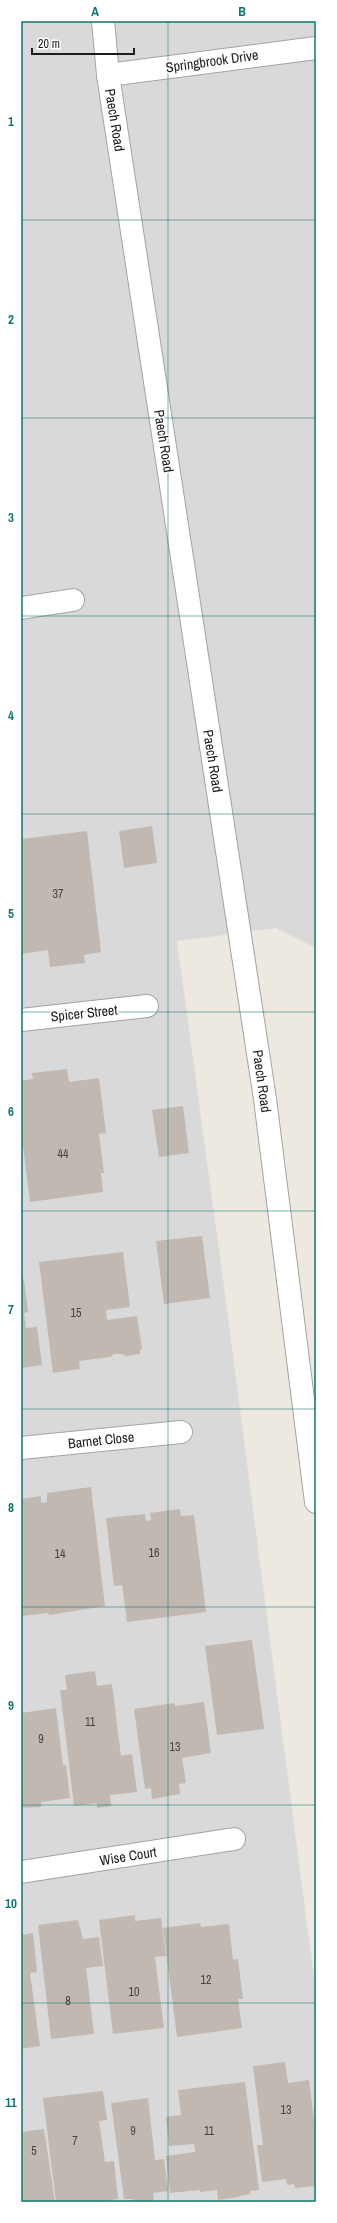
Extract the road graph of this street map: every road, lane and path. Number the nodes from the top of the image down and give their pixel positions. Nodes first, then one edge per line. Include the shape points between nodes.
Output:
1 (103, 21) edge
2 (316, 48) edge
3 (108, 75) junction
4 (73, 600) dead end
5 (21, 608) edge
6 (147, 1006) dead end
7 (21, 1020) edge
8 (181, 1432) dead end
9 (21, 1448) edge
10 (316, 1502) edge
11 (234, 1839) dead end
12 (21, 1872) edge

1 - 3 street, Paech Road
2 - 3 street, Springbrook Drive
3 - 10 street, Paech Road via 265,1099
4 - 5 street
6 - 7 street, Spicer Street
8 - 9 street, Barnet Close
11 - 12 street, Wise Court

